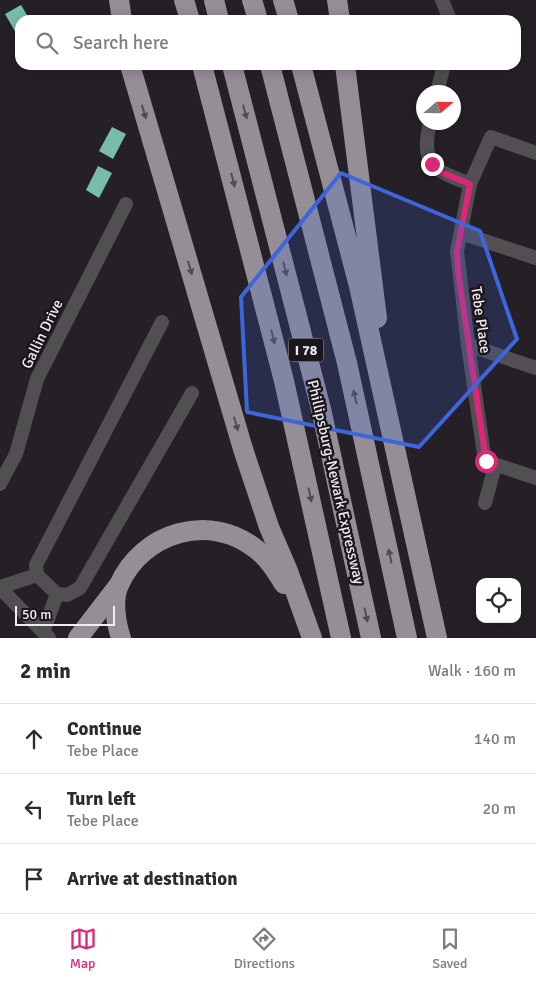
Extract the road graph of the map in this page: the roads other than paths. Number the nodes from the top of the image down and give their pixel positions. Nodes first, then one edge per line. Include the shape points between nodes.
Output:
1 (119, 0) edge
2 (184, 0) edge
3 (214, 0) edge
4 (252, 0) edge
5 (283, 0) edge
6 (337, 0) edge
7 (442, 0) edge
8 (121, 15) edge
9 (188, 15) edge
10 (218, 15) edge
11 (256, 15) edge
12 (288, 15) edge
13 (339, 15) edge
14 (448, 15) edge
15 (131, 70) edge
16 (203, 70) edge
17 (233, 70) edge
18 (271, 70) edge
19 (302, 70) edge
20 (346, 70) edge
21 (443, 70) edge
22 (439, 85) edge
23 (428, 130) edge
24 (536, 153) edge
25 (470, 184) junction
26 (126, 204) dead end
27 (460, 233) junction
28 (536, 258) edge
29 (162, 322) dead end
30 (468, 345) junction
31 (536, 368) edge
32 (192, 393) dead end
33 (391, 427) junction
34 (490, 464) junction
35 (536, 478) edge
36 (0, 484) edge
37 (485, 503) dead end
38 (37, 575) junction
39 (118, 586) junction
40 (0, 588) edge
41 (57, 594) junction
42 (309, 629) edge
43 (46, 635) edge
44 (78, 638) edge
45 (121, 638) edge
46 (341, 638) edge
47 (371, 638) edge
48 (407, 638) edge
49 (437, 638) edge

1 - 8 highway
2 - 9 highway
3 - 10 highway
4 - 11 highway
5 - 12 highway
6 - 13 highway
7 - 14 street
15 -> 42 highway via 243,448 269,527
16 -> 46 highway, Phillipsburg-Newark Expressway / I 78 via 284,381
17 -> 47 highway, Phillipsburg-Newark Expressway / I 78 via 321,409
48 -> 18 highway, I 78 via 347,363
19 - 33 highway via 347,239
20 - 33 highway
21 - 22 street
23 - 25 street via 427,148 434,168
24 - 25 street, Tebe Place via 491,137
25 - 27 street, Tebe Place
26 - 36 street, Gallin Drive via 37,379 16,454
27 - 28 street
27 - 30 street, Tebe Place via 458,271
29 - 38 street via 36,565
30 - 31 street
30 - 34 street, Tebe Place
32 - 41 street via 80,588 68,595
33 - 49 highway
34 - 35 street
34 - 37 street
38 - 40 street
38 - 41 street
39 - 42 highway via 142,554 163,539 192,530 221,531 247,542 261,553
39 - 44 highway
39 - 45 highway
40 - 43 street
41 - 43 street

